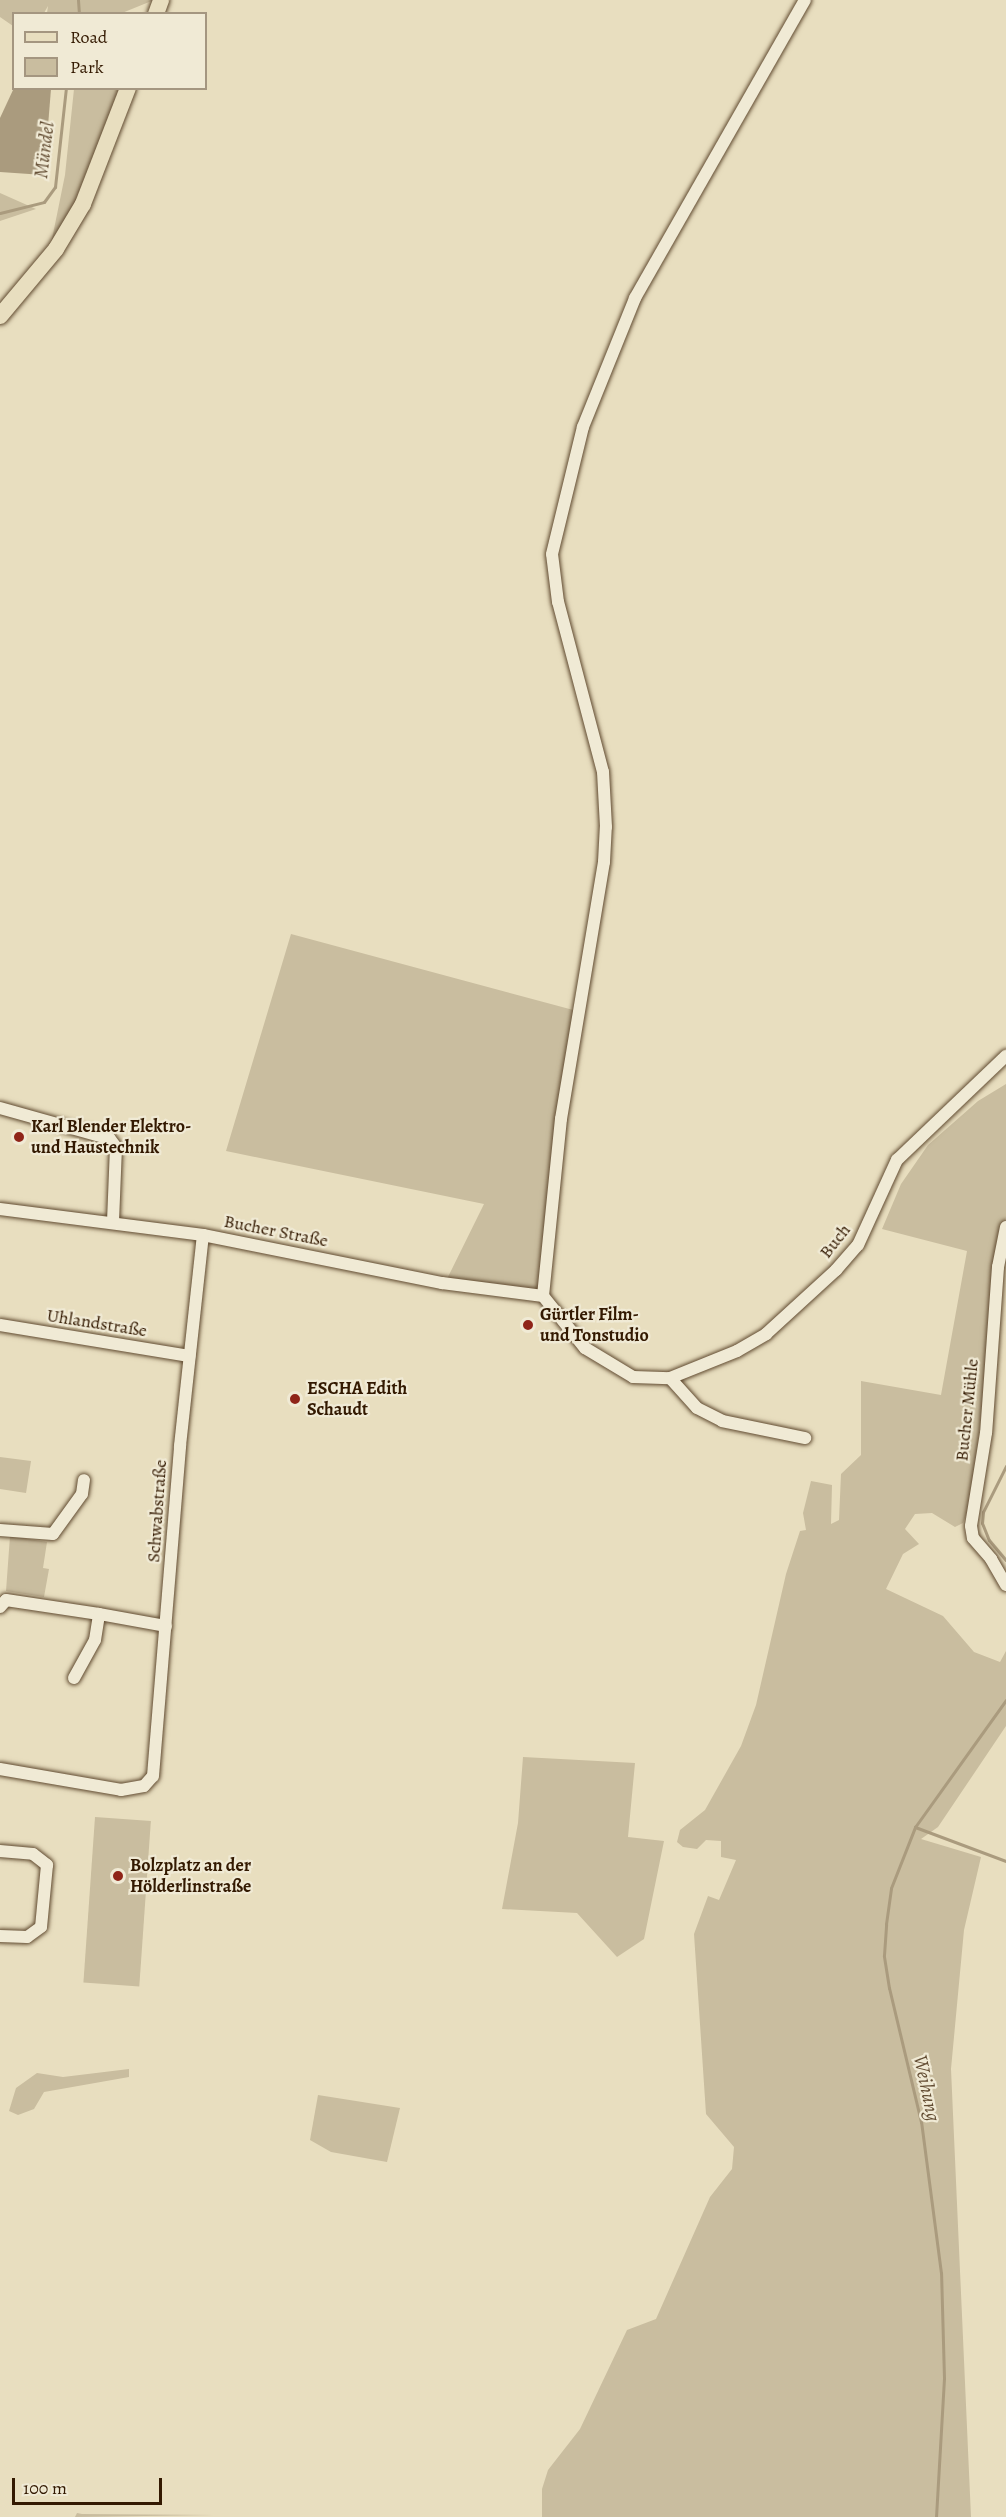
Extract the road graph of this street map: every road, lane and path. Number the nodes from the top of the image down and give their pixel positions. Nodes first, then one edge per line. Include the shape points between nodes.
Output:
1 (805, 0) edge
2 (127, 90) edge
3 (0, 316) edge
4 (1006, 1056) edge
5 (0, 1108) edge
6 (0, 1209) edge
7 (113, 1223) junction
8 (1006, 1227) edge
9 (203, 1235) junction
10 (543, 1296) junction
11 (0, 1325) edge
12 (189, 1356) junction
13 (670, 1378) junction
14 (805, 1438) dead end
15 (84, 1480) dead end
16 (0, 1530) edge
17 (1006, 1585) edge
18 (0, 1607) edge
19 (99, 1614) junction
20 (166, 1626) junction
21 (74, 1678) dead end
22 (0, 1769) edge
23 (0, 1851) edge
24 (0, 1936) edge

1 - 10 street via 635,298 583,427 552,554 558,602 603,772 606,827 604,862 561,1119
2 - 3 main road via 83,204 56,249
4 - 13 street, Buch via 983,1081 924,1130 897,1160 870,1224 836,1270 755,1341
5 - 7 street via 110,1139 116,1147
6 - 7 street, Bucher Straße
7 - 9 street, Bucher Straße
8 - 17 street, Bucher Mühle via 998,1267 986,1432 971,1526 973,1538 991,1558
9 - 10 street, Bucher Straße via 442,1282
9 - 12 street, Schwabstraße
10 - 13 street, Buch via 572,1335 605,1363 642,1379
11 - 12 street, Uhlandstraße
12 - 20 street, Schwabstraße
13 - 14 street via 697,1408 722,1421
15 - 16 street via 82,1494 53,1534
18 - 19 street via 6,1600
19 - 20 street
19 - 21 street via 95,1640
20 - 22 street, Schwabstraße via 153,1776 144,1786 121,1790
23 - 24 street via 33,1854 47,1865 41,1928 27,1937

